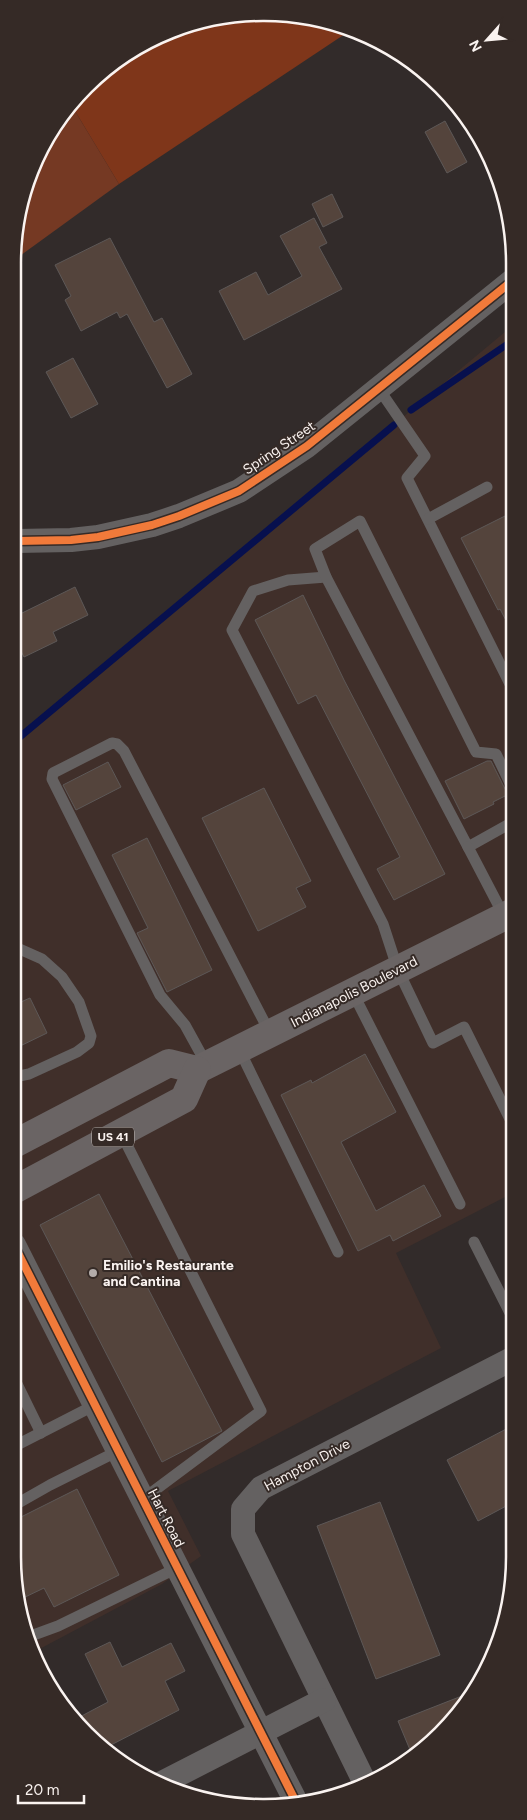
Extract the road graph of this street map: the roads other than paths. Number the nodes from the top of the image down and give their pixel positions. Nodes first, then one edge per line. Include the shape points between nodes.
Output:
1 (506, 286) edge
2 (378, 389) junction
3 (487, 488) dead end
4 (428, 519) junction
5 (21, 541) edge
6 (326, 577) junction
7 (506, 676) edge
8 (506, 775) edge
9 (506, 826) edge
10 (468, 847) junction
11 (506, 911) edge
12 (506, 915) edge
13 (21, 950) edge
14 (398, 970) junction
15 (353, 993) junction
16 (270, 1033) junction
17 (239, 1049) junction
18 (202, 1067) junction
19 (21, 1076) edge
20 (506, 1111) edge
21 (121, 1133) junction
22 (21, 1140) edge
23 (21, 1186) edge
24 (460, 1204) dead end
25 (474, 1242) dead end
26 (338, 1252) dead end
27 (21, 1259) edge
28 (506, 1305) edge
29 (506, 1362) edge
30 (21, 1392) edge
31 (95, 1405) junction
32 (41, 1433) junction
33 (21, 1443) edge
34 (118, 1451) junction
35 (143, 1499) junction
36 (21, 1501) edge
37 (177, 1568) junction
38 (34, 1635) edge
39 (324, 1700) junction
40 (261, 1732) junction
41 (362, 1777) edge
42 (169, 1779) edge
43 (294, 1797) edge

1 - 2 street, Spring Street
2 - 4 lane via 425,456 407,478
2 - 5 street, Spring Street via 307,446 239,490 179,516 98,537
3 - 4 lane
4 - 7 lane
6 - 8 lane via 315,549 360,521 476,752 496,754
6 - 10 lane
6 - 14 lane via 288,580 253,591 232,630 383,924
9 - 10 lane
10 - 11 lane
12 - 14 highway, Indianapolis Boulevard
13 - 19 lane via 42,959 62,977 79,1002 91,1036 89,1043 77,1052
14 - 15 highway, Indianapolis Boulevard
14 - 20 lane via 433,1043 464,1027
15 - 16 highway, Indianapolis Boulevard
15 - 24 lane
16 - 17 highway, Indianapolis Boulevard
16 - 18 lane via 124,751 112,743 53,773 52,779 160,994 185,1025
17 - 18 highway, Indianapolis Boulevard
17 - 26 lane
18 - 21 highway, US 41 via 184,1099
18 - 22 highway via 169,1063
21 - 23 highway, US 41
21 - 35 lane via 261,1411
25 - 28 lane
27 - 31 street, Hart Road
29 - 39 street, Hampton Drive via 261,1488 243,1509 243,1534
30 - 32 lane
31 - 32 lane
31 - 34 street, Hart Road
32 - 33 lane
34 - 35 street, Hart Road
34 - 36 lane
35 - 37 street, Hart Road
37 - 38 lane
37 - 40 street, Hart Road
39 - 40 street
39 - 41 street, Hampton Drive
40 - 42 street
40 - 43 street, Hart Road

